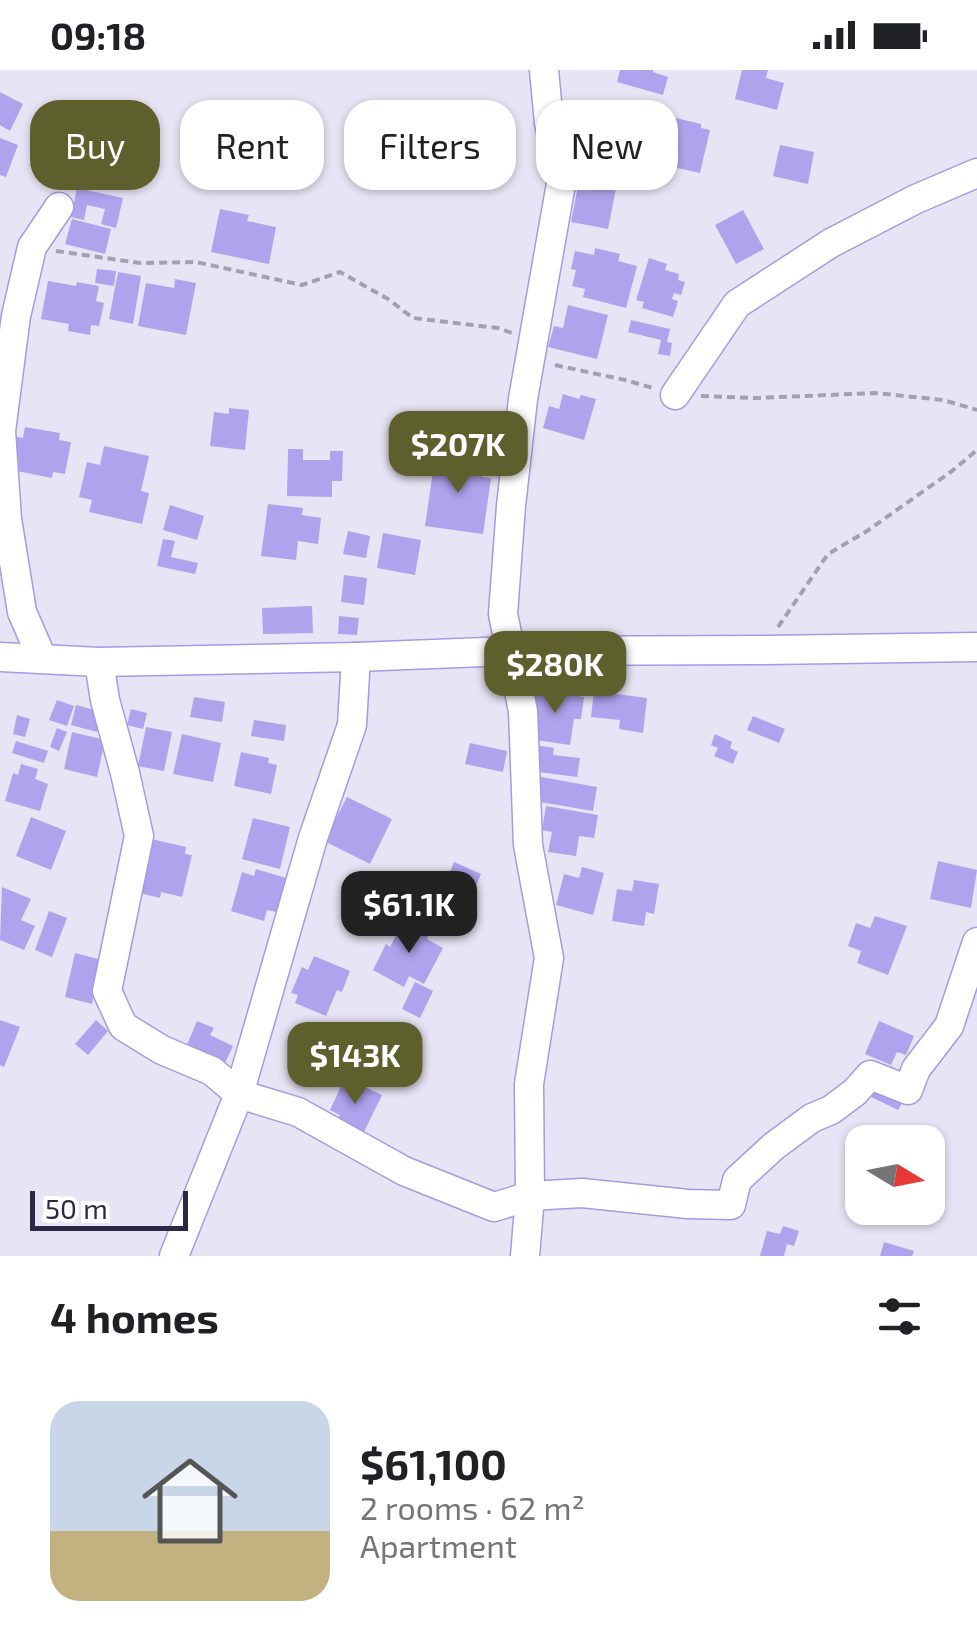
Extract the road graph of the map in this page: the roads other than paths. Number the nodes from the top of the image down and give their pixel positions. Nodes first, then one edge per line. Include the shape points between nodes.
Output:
1 (544, 70) edge
2 (977, 174) edge
3 (59, 208) dead end
4 (8, 312) edge
5 (676, 395) road end
6 (977, 647) edge
7 (511, 651) junction
8 (356, 657) junction
9 (42, 658) junction
10 (99, 662) junction
11 (1, 666) edge
12 (977, 942) edge
13 (240, 1094) junction
14 (530, 1196) junction
15 (174, 1256) edge
16 (525, 1256) edge

1 - 7 street via 562,178 511,506 503,614
2 - 5 street via 830,243 738,304
3 - 4 street via 32,248
4 - 9 street via 1,431 6,501 22,612
6 - 7 street
7 - 8 street
7 - 14 street via 523,711 528,845 550,958 530,1084
8 - 10 street
8 - 13 street via 352,725
9 - 10 street
9 - 11 street
10 - 13 street via 138,836 108,990 123,1026 212,1071
12 - 14 street via 949,1026 908,1090 870,1075 737,1180 731,1205 582,1193
13 - 14 street via 298,1112 404,1171 494,1206
13 - 15 street
14 - 16 street

